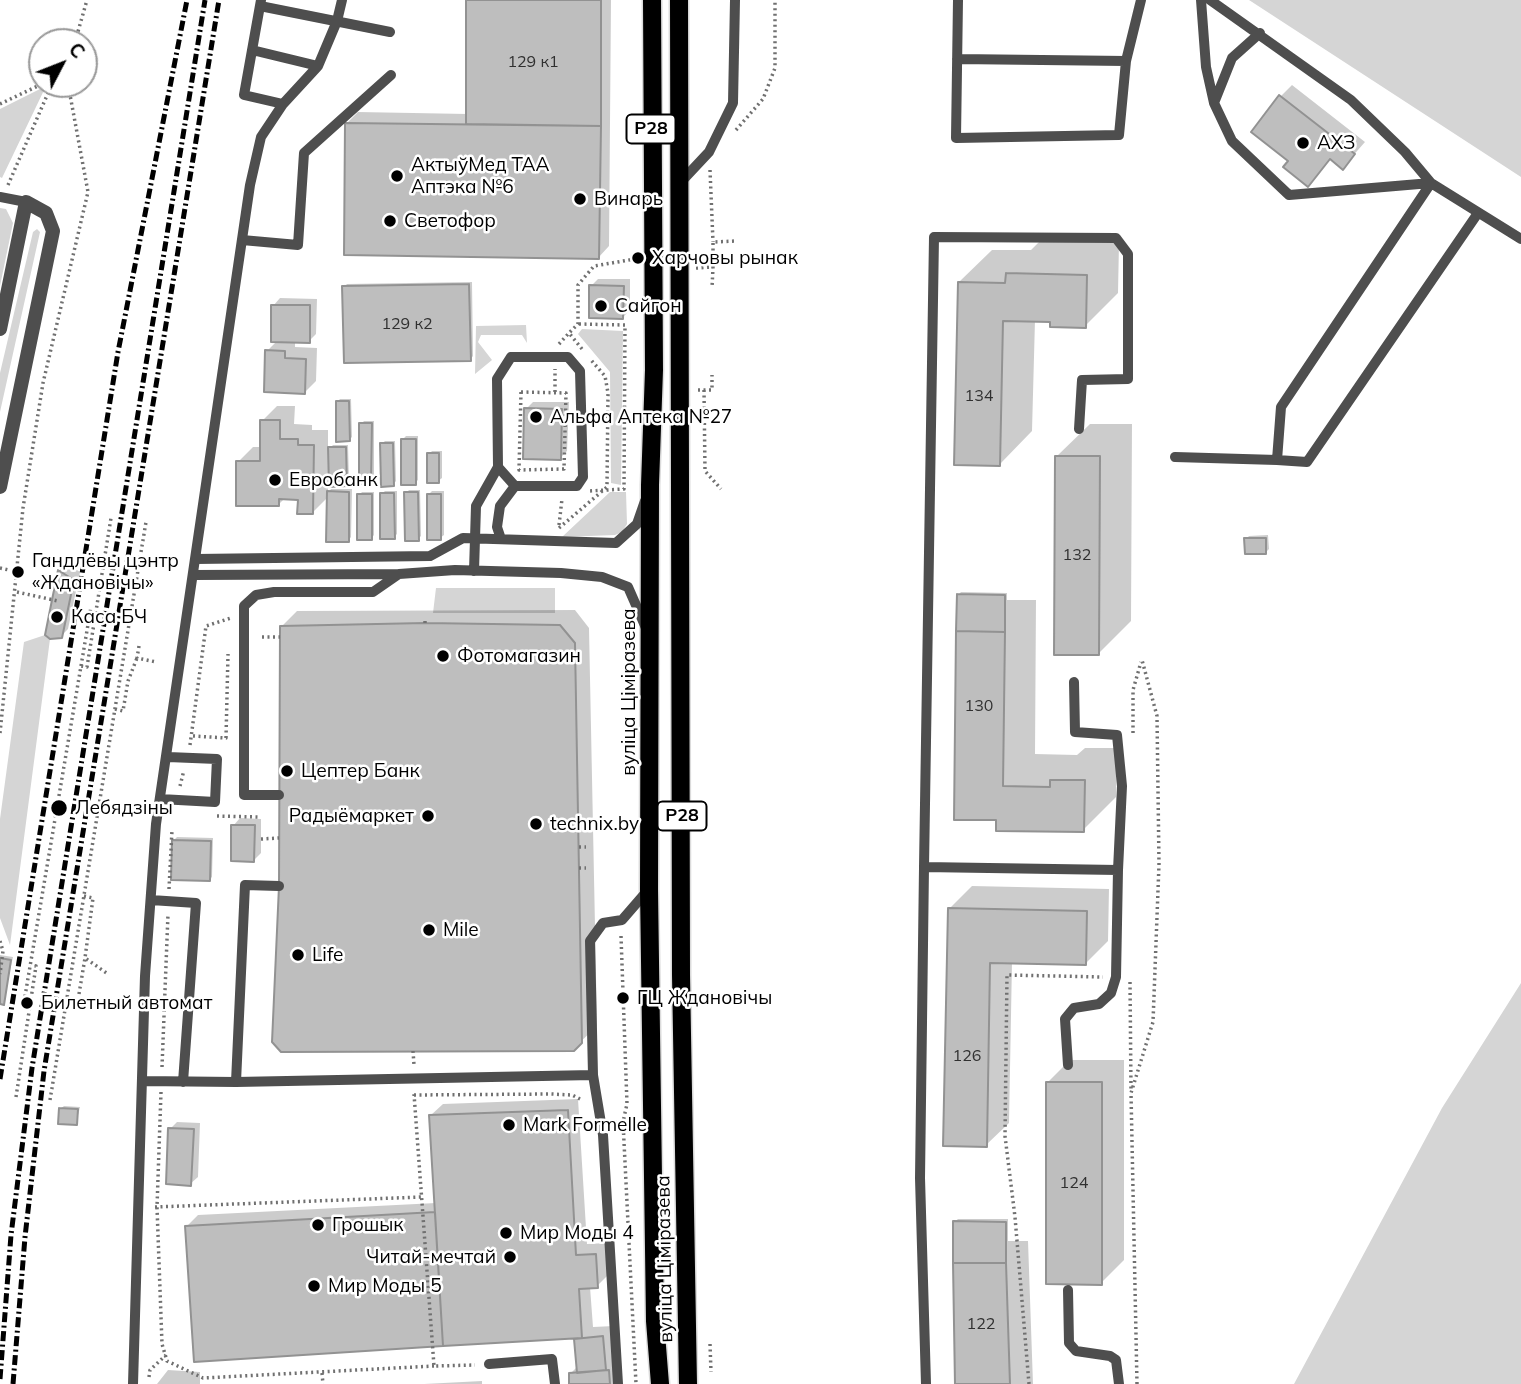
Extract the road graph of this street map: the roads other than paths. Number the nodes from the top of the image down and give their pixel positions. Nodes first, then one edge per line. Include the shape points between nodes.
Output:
1 (342, 0) edge
2 (652, 0) edge
3 (678, 0) edge
4 (735, 0) edge
5 (958, 0) edge
6 (1141, 0) edge
7 (1201, 0) edge
8 (1210, 0) edge
9 (260, 3) edge
10 (337, 20) junction
11 (390, 32) dead end
12 (1259, 33) junction
13 (252, 50) junction
14 (957, 59) junction
15 (1126, 61) junction
16 (318, 66) junction
17 (391, 75) dead end
18 (1214, 103) junction
19 (283, 104) junction
20 (1431, 183) junction
21 (679, 184) junction
22 (2, 198) edge
23 (26, 202) junction
24 (1478, 213) junction
25 (1521, 239) edge
26 (242, 240) junction
27 (0, 329) edge
28 (1079, 429) dead end
29 (1175, 457) dead end
30 (1278, 460) junction
31 (499, 467) junction
32 (650, 485) junction
33 (515, 486) junction
34 (0, 487) edge
35 (475, 538) junction
36 (501, 539) junction
37 (196, 559) junction
38 (474, 571) junction
39 (400, 574) junction
40 (193, 575) junction
41 (650, 637) junction
42 (1074, 682) dead end
43 (168, 757) junction
44 (279, 795) dead end
45 (160, 799) junction
46 (925, 867) junction
47 (1118, 870) junction
48 (279, 886) dead end
49 (649, 889) junction
50 (150, 900) junction
51 (1068, 1065) dead end
52 (593, 1075) junction
53 (142, 1081) junction
54 (183, 1082) junction
55 (236, 1082) junction
56 (1068, 1290) dead end
57 (489, 1364) road end
58 (133, 1384) edge
59 (555, 1384) edge
60 (618, 1384) edge
61 (660, 1384) edge
62 (688, 1384) edge
63 (926, 1384) edge
64 (1119, 1384) edge

1 - 10 lane
2 - 32 main road, вуліца Ціміразева / Р28 via 654,370
3 - 21 main road, вуліца Ціміразева / Р28
4 - 21 lane via 733,103 709,152
5 - 14 lane
6 - 15 lane
7 - 18 lane
8 - 12 lane
9 - 10 lane
9 - 13 lane
10 - 11 lane
10 - 16 lane
12 - 18 lane via 1232,58
12 - 20 lane via 1351,100
13 - 16 lane
13 - 19 lane via 244,95
14 - 15 lane
14 - 15 lane via 956,138 1119,135
16 - 19 lane
17 - 26 lane via 304,153 298,245
18 - 20 lane via 1232,141 1289,195
19 - 26 lane via 261,137
20 - 24 lane
20 - 30 lane via 1281,407
21 - 62 main road, вуліца Ціміразева / Р28 via 681,975
22 - 23 lane
23 - 27 street
23 - 34 street via 46,213 53,231
24 - 25 lane
24 - 30 lane via 1307,462
26 - 37 lane
28 - 46 lane via 1082,380 1128,379 1128,254 1116,238 934,237
29 - 30 lane
31 - 33 lane
31 - 33 lane via 497,379 511,357 568,356 580,371 583,477 577,486
31 - 35 lane via 476,506
32 - 36 lane via 637,524 616,542
32 - 41 main road, вуліца Ціміразева / Р28
33 - 36 lane via 500,506 497,527
35 - 36 lane
35 - 37 lane via 463,538 430,556
35 - 38 lane
37 - 40 lane
38 - 39 lane
38 - 41 lane via 561,573 619,581 628,587
39 - 40 lane
39 - 44 lane via 373,592 274,592 256,596 244,606 244,794
40 - 43 lane
41 - 49 main road, вуліца Ціміразева / Р28
42 - 47 lane via 1075,732 1117,735 1122,786
43 - 45 lane
43 - 45 lane via 217,759 215,802
45 - 50 lane
46 - 47 lane
46 - 63 lane via 920,1178
47 - 51 lane via 1116,977 1111,993 1099,1004 1074,1009 1065,1019
48 - 55 lane via 245,885
49 - 52 lane via 622,920 603,923 590,941
49 - 61 main road, вуліца Ціміразева / Р28 via 655,1321
50 - 53 lane
50 - 54 lane via 196,903
52 - 55 lane
52 - 60 lane via 603,1135
53 - 54 lane
53 - 58 lane
54 - 55 lane
56 - 64 lane via 1069,1343 1076,1351 1116,1360
57 - 59 lane via 552,1359

